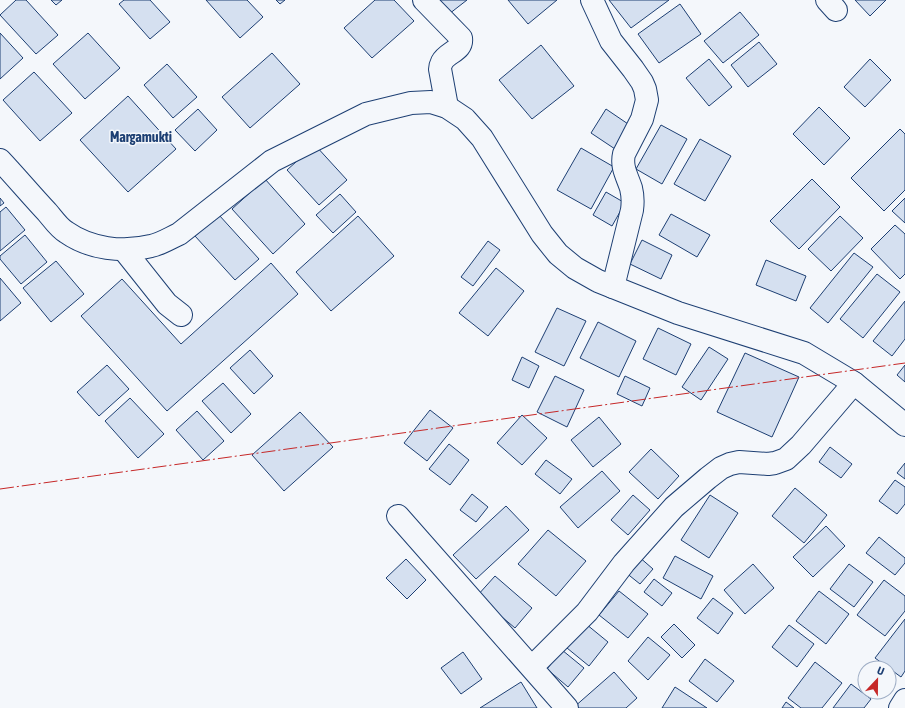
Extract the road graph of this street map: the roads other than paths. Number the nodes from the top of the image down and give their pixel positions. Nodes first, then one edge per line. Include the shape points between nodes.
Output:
1 (424, 0) edge
2 (592, 0) edge
3 (447, 107) junction
4 (0, 160) edge
5 (124, 250) junction
6 (612, 287) junction
7 (181, 314) dead end
8 (854, 383) junction
9 (905, 425) edge
10 (398, 516) dead end
11 (532, 667) junction
12 (905, 700) edge
13 (567, 708) edge
14 (900, 708) edge

1 - 3 street via 461,38 460,47 441,63
2 - 6 street via 611,41 642,82 647,100 642,119 624,154 623,165 633,200
3 - 5 street via 432,102 411,102 366,114 272,161 178,234 152,246
3 - 6 street via 465,119 482,138 542,234 558,254 575,268
4 - 5 street via 65,232 88,243
5 - 7 street via 167,304
6 - 8 street via 678,312 804,353
8 - 9 street
8 - 11 street via 801,446 786,459 768,464 730,464 721,468 674,507 624,564 587,612
10 - 11 street
11 - 13 street
12 - 14 street

